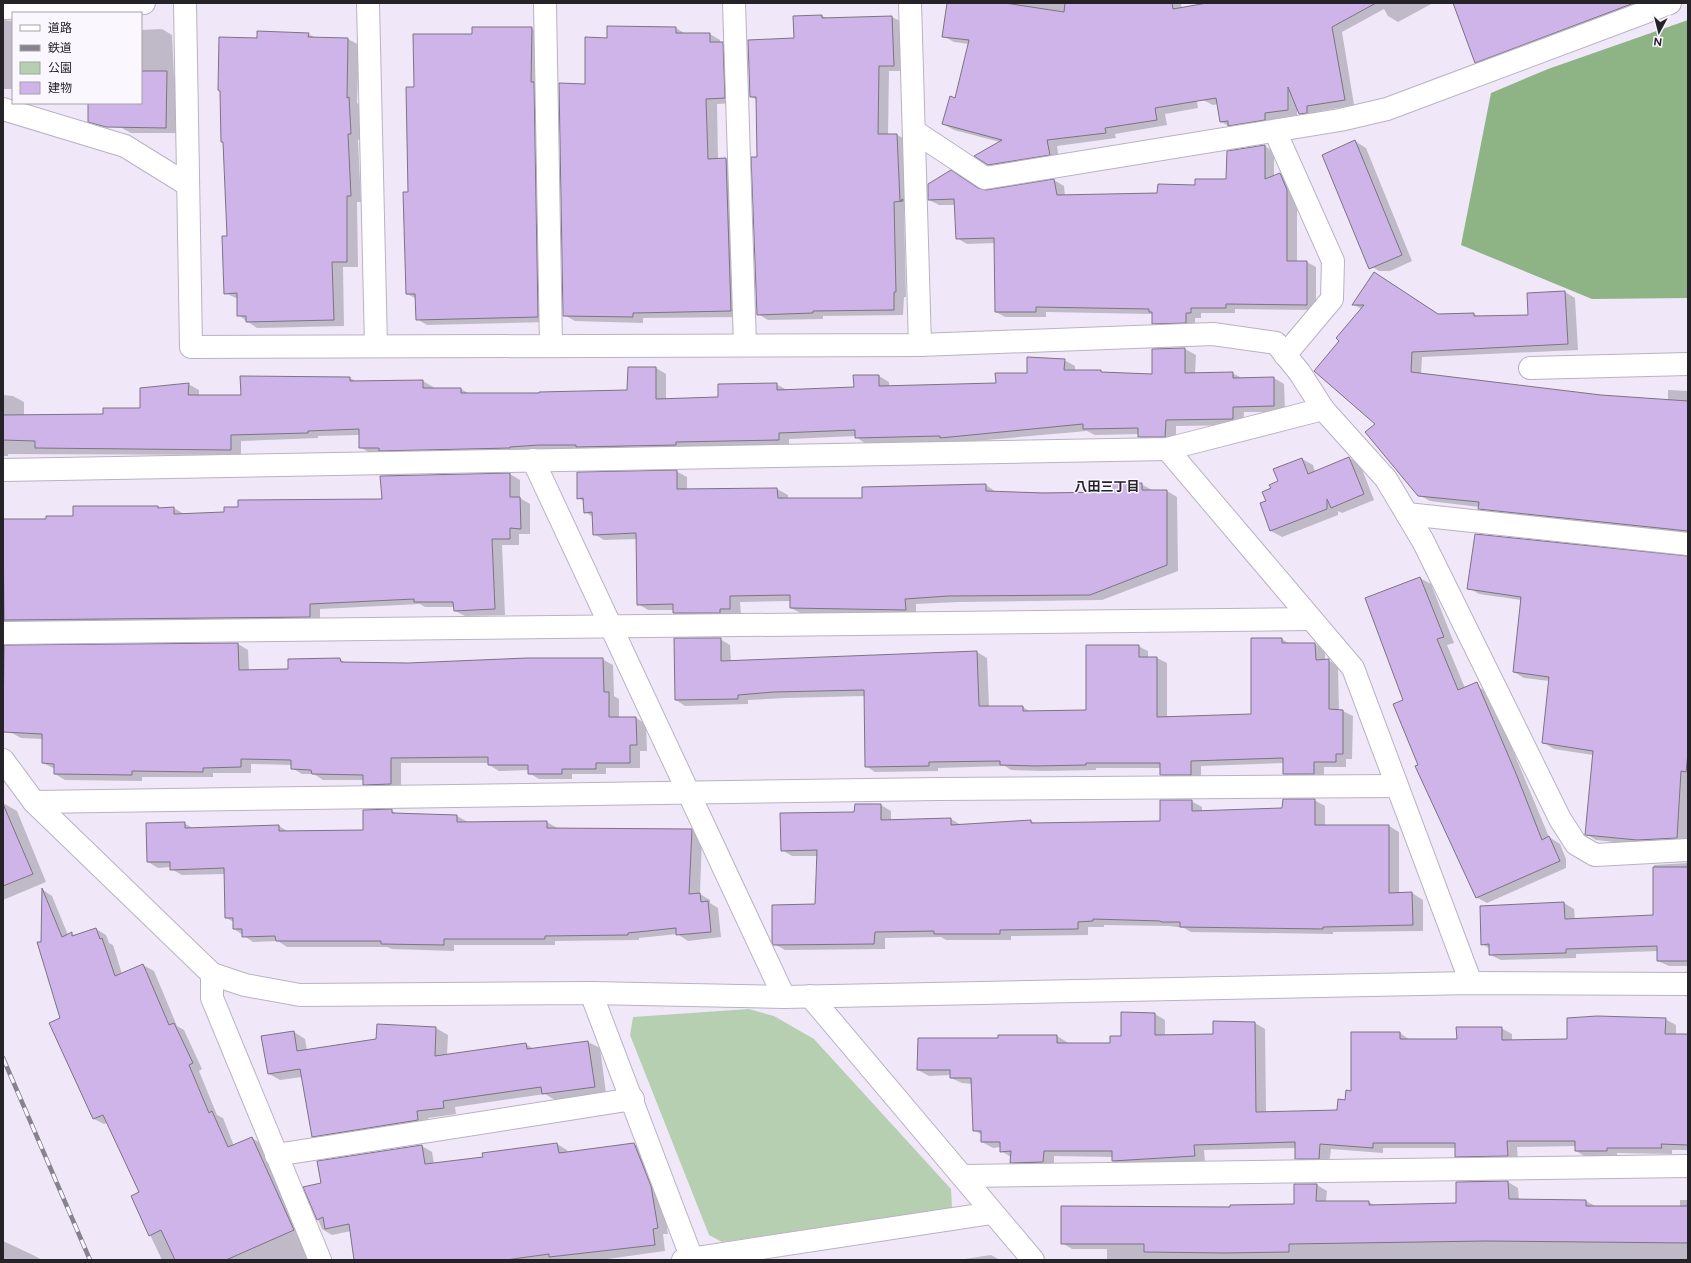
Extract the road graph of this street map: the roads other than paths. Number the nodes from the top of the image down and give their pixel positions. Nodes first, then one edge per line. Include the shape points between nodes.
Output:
1 (144, 3) edge
2 (185, 3) edge
3 (368, 3) edge
4 (545, 3) edge
5 (734, 3) edge
6 (910, 3) edge
7 (1670, 3) edge
8 (3, 8) edge
9 (3, 110) edge
10 (914, 131) junction
11 (1275, 131) junction
12 (188, 185) junction
13 (551, 345) junction
14 (745, 345) junction
15 (920, 345) junction
16 (376, 346) junction
17 (1285, 355) junction
18 (1688, 364) edge
19 (1530, 368) dead end
20 (1323, 410) junction
21 (1167, 449) junction
22 (533, 460) junction
23 (3, 470) edge
24 (1407, 514) junction
25 (1688, 544) edge
26 (1311, 618) junction
27 (610, 626) junction
28 (3, 633) edge
29 (3, 760) edge
30 (1397, 786) junction
31 (689, 794) junction
32 (34, 802) junction
33 (1688, 850) edge
34 (212, 974) junction
35 (1471, 983) junction
36 (1688, 984) edge
37 (592, 993) junction
38 (810, 996) junction
39 (784, 997) junction
40 (632, 1099) junction
41 (276, 1155) junction
42 (1688, 1166) edge
43 (963, 1176) junction
44 (992, 1213) junction
45 (688, 1259) edge
46 (320, 1260) edge
47 (1033, 1260) edge

1 - 8 street
2 - 12 street
3 - 16 street
4 - 13 street
5 - 14 street
6 - 10 street
7 - 11 street via 1387,109
9 - 12 street via 125,146
10 - 11 street via 985,178
10 - 15 street
11 - 17 street via 1333,261 1332,299
12 - 16 street via 191,347
13 - 14 street
13 - 16 street
14 - 15 street
15 - 17 street via 1213,334 1276,343
17 - 20 street via 1300,373
18 - 19 street
20 - 21 street
20 - 24 street via 1386,479
21 - 22 street
21 - 26 street
22 - 23 street
22 - 27 street
24 - 25 street
24 - 33 street via 1423,541 1560,819 1576,844 1595,855
26 - 27 street
26 - 30 street via 1353,668
27 - 28 street
27 - 31 street
29 - 32 street
30 - 31 street via 938,789
30 - 35 street
31 - 32 street
31 - 39 street
32 - 34 street
34 - 37 street via 245,985 300,995
34 - 41 street via 212,998
35 - 36 street
35 - 38 street
37 - 39 street
37 - 40 street
38 - 39 street
38 - 43 street
40 - 41 street
40 - 45 street
41 - 46 street
42 - 43 street
43 - 44 street
44 - 45 street
44 - 47 street

